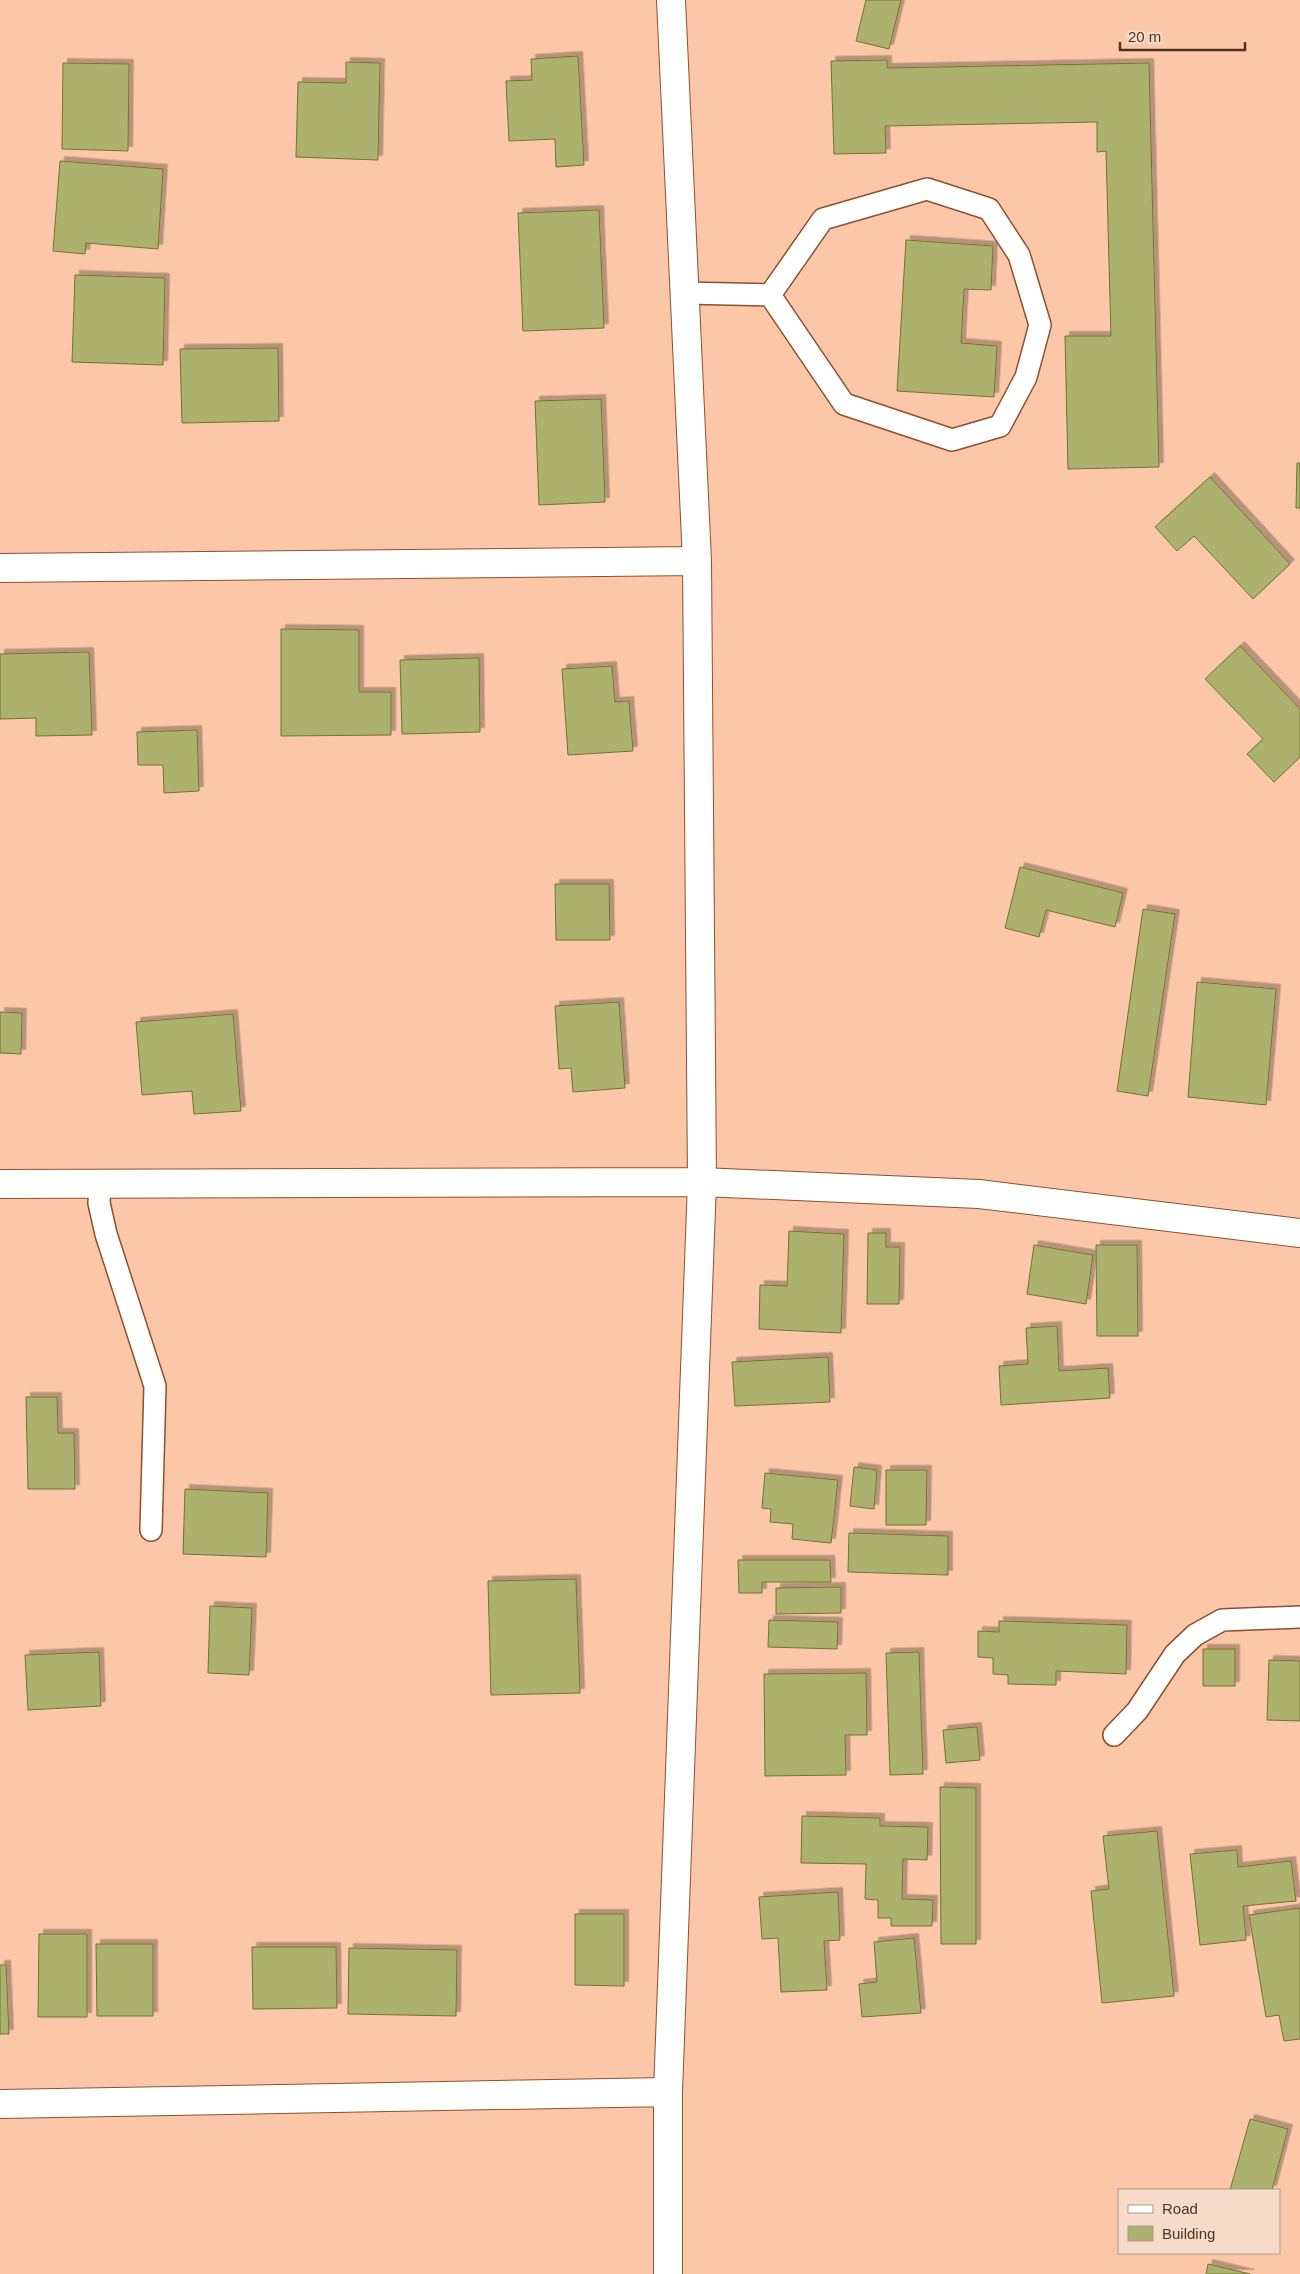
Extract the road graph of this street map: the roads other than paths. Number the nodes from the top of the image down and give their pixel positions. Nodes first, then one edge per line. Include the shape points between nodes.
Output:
1 (671, 0) edge
2 (685, 293) junction
3 (770, 295) junction
4 (698, 561) junction
5 (0, 568) edge
6 (702, 1182) junction
7 (0, 1184) edge
8 (100, 1184) junction
9 (1300, 1233) edge
10 (151, 1530) dead end
11 (1300, 1617) edge
12 (1114, 1735) dead end
13 (668, 2092) junction
14 (0, 2104) edge
15 (668, 2274) edge

1 - 2 street
2 - 3 lane
2 - 4 street
3 - 3 lane via 823,219 927,189 989,209 1019,255 1040,325 1026,377 1000,426 952,440 844,404
4 - 5 street
4 - 6 street
6 - 8 street
6 - 9 street via 979,1194
6 - 13 street
7 - 8 street
8 - 10 lane via 99,1203 106,1234 155,1386
11 - 12 lane via 1222,1620 1195,1635 1175,1654 1137,1711
13 - 14 street
13 - 15 street

